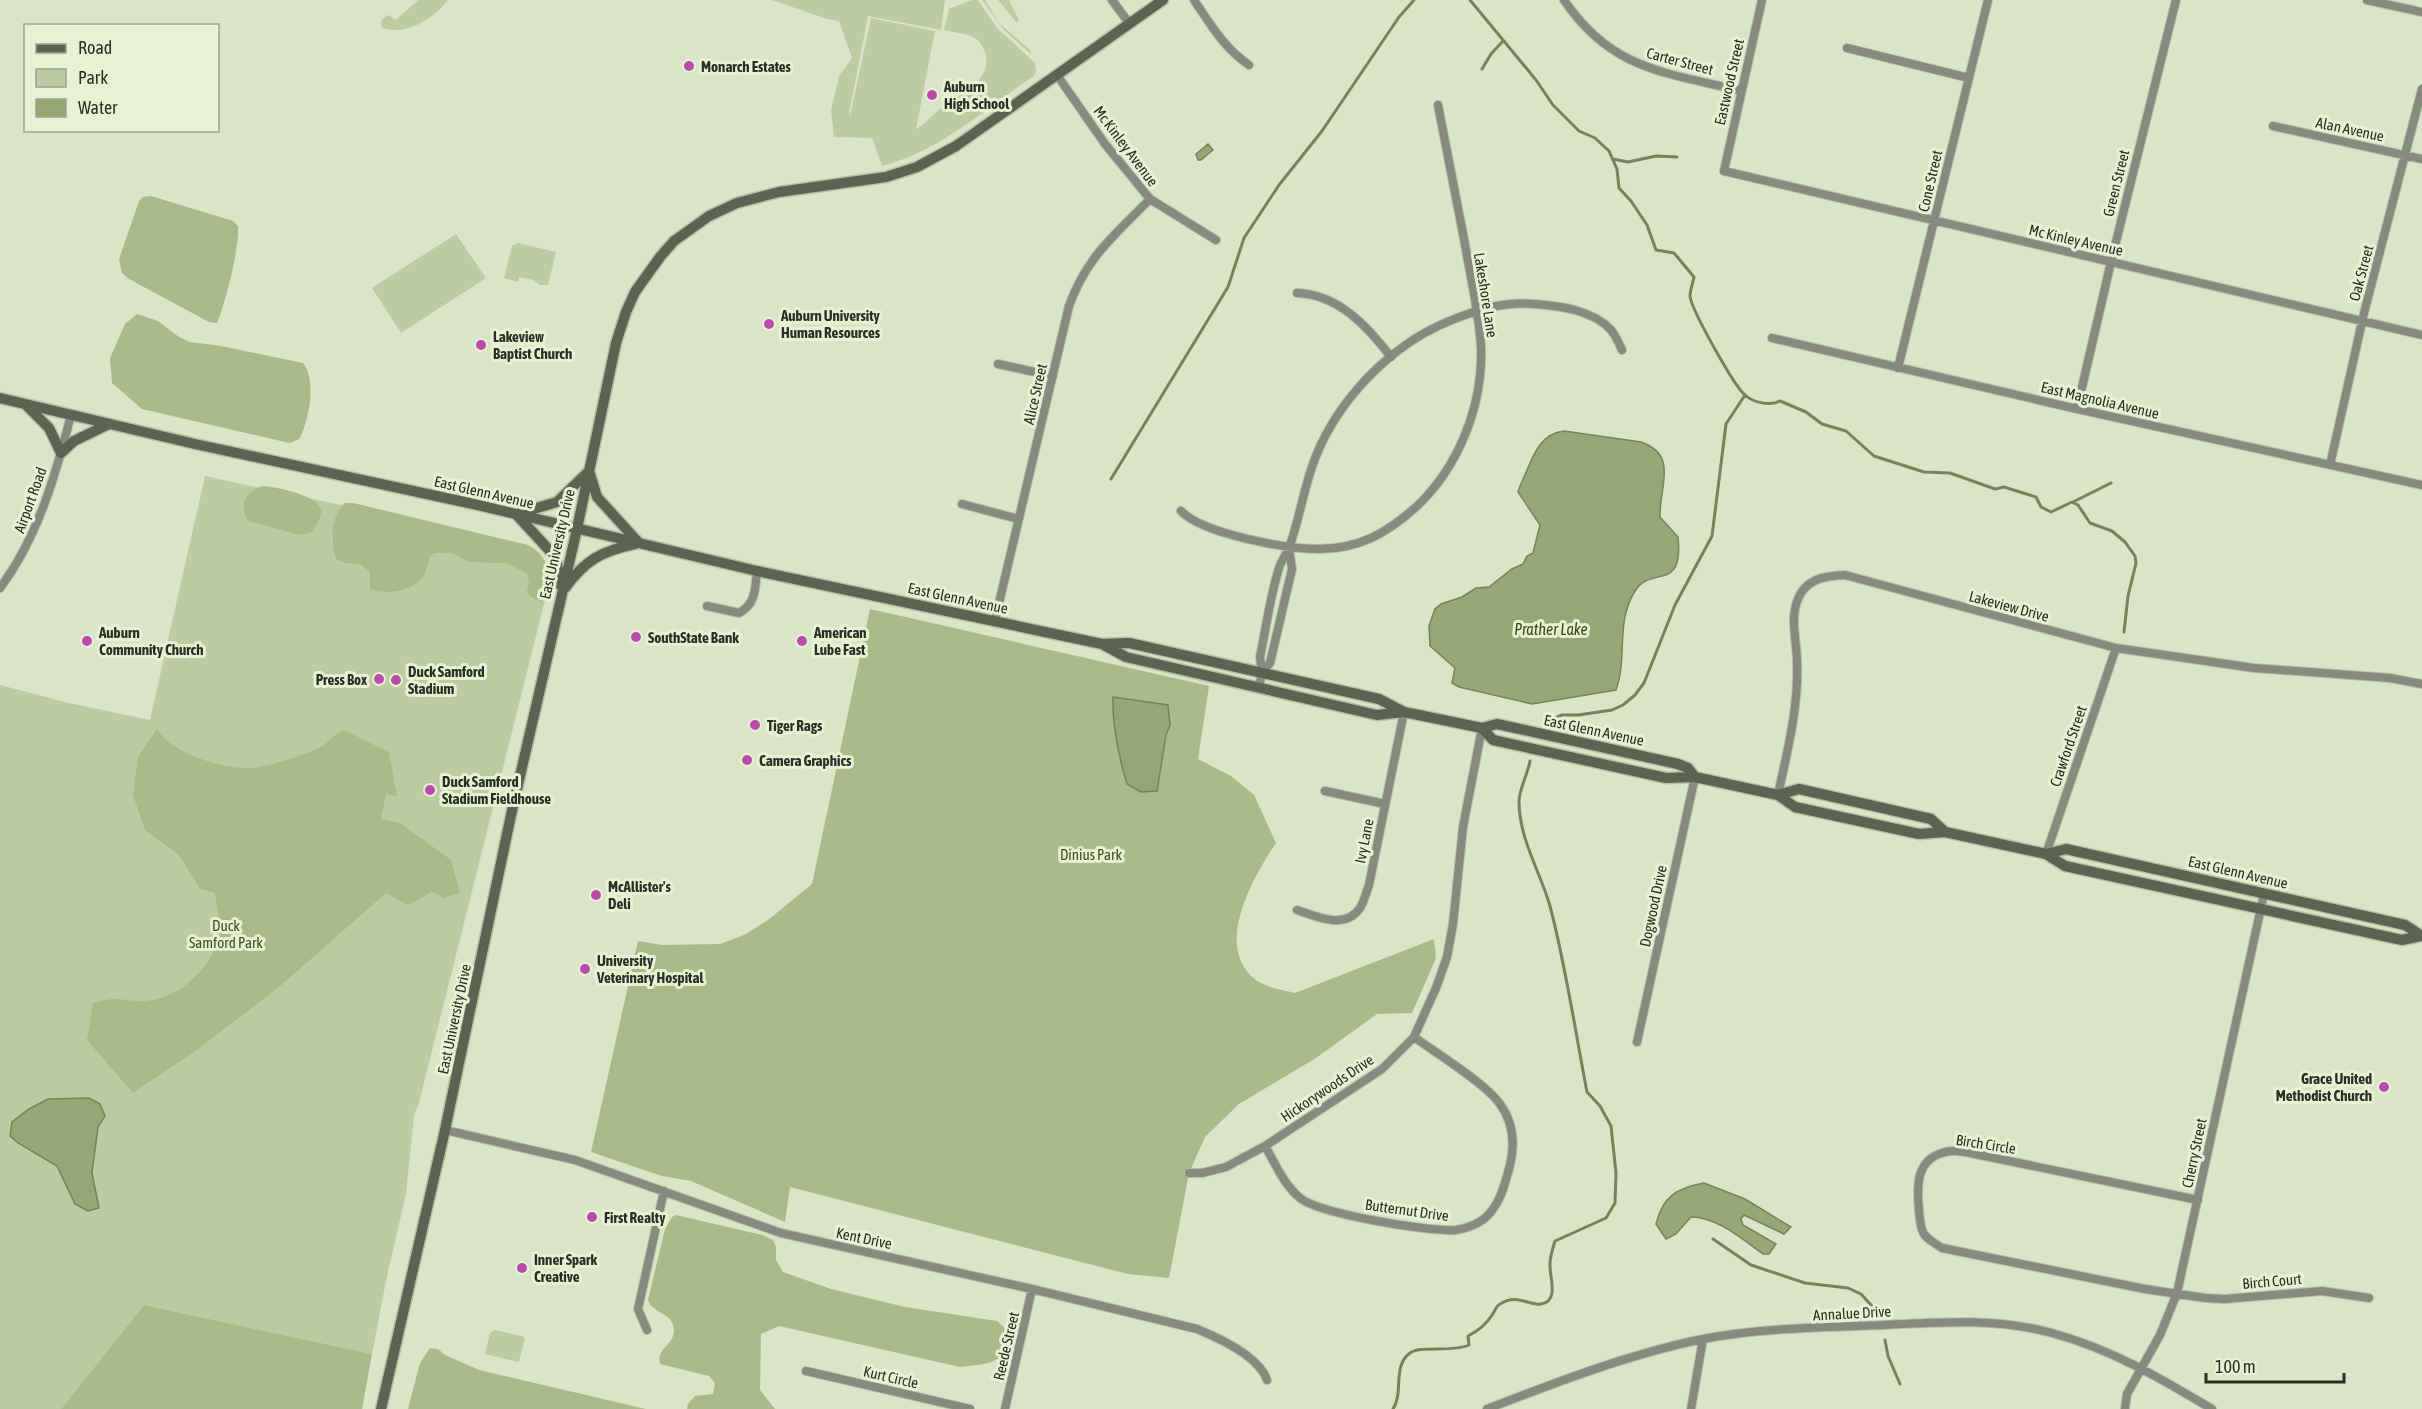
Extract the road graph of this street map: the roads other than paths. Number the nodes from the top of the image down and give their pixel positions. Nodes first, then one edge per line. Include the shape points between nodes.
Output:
1 (1112, 0) edge
2 (1163, 0) edge
3 (1194, 0) edge
4 (1564, 0) edge
5 (1762, 0) edge
6 (1988, 0) edge
7 (2176, 0) edge
8 (2367, 0) edge
9 (2422, 12) edge
10 (1129, 23) junction
11 (1847, 48) dead end
12 (1249, 65) dead end
13 (1057, 75) junction
14 (1969, 78) junction
15 (2422, 89) edge
16 (1741, 91) junction
17 (1438, 105) dead end
18 (2273, 126) dead end
19 (2406, 155) junction
20 (2422, 159) edge
21 (1724, 171) joint
22 (1150, 199) junction
23 (1934, 220) junction
24 (1216, 240) dead end
25 (2110, 262) junction
26 (1297, 292) dead end
27 (1477, 309) junction
28 (2362, 321) junction
29 (2422, 335) edge
30 (1772, 338) dead end
31 (1622, 350) dead end
32 (1391, 357) junction
33 (998, 364) dead end
34 (1898, 368) junction
35 (1053, 376) junction
36 (0, 398) edge
37 (25, 405) junction
38 (2077, 409) junction
39 (71, 415) junction
40 (110, 424) junction
41 (61, 453) junction
42 (2330, 465) junction
43 (589, 471) junction
44 (2422, 486) edge
45 (962, 504) dead end
46 (1181, 511) dead end
47 (516, 514) junction
48 (1018, 519) junction
49 (577, 529) junction
50 (639, 543) junction
51 (1289, 548) junction
52 (757, 571) junction
53 (0, 588) edge
54 (561, 593) junction
55 (707, 606) dead end
56 (995, 620) junction
57 (1102, 644) junction
58 (2116, 648) junction
59 (1262, 672) junction
60 (2422, 684) edge
61 (1259, 688) junction
62 (1404, 712) junction
63 (1482, 728) junction
64 (1695, 777) junction
65 (1325, 791) dead end
66 (1778, 795) junction
67 (1385, 804) junction
68 (1945, 832) junction
69 (2046, 854) junction
70 (2264, 894) junction
71 (1297, 910) dead end
72 (2261, 910) junction
73 (2422, 936) edge
74 (1414, 1037) junction
75 (1637, 1042) dead end
76 (445, 1130) junction
77 (1265, 1146) junction
78 (1189, 1173) dead end
79 (664, 1191) junction
80 (2198, 1200) junction
81 (1032, 1288) junction
82 (2177, 1293) junction
83 (2369, 1298) dead end
84 (647, 1330) dead end
85 (1703, 1339) junction
86 (2142, 1367) junction
87 (807, 1371) dead end
88 (1267, 1380) dead end
89 (381, 1409) edge
90 (970, 1409) edge
91 (1005, 1409) edge
92 (1486, 1409) edge
93 (1690, 1409) edge
94 (2125, 1409) edge
95 (2212, 1409) edge

1 - 10 street
2 - 10 street, East University Drive
3 - 12 street via 1231,53
4 - 16 street, Carter Street via 1600,40 1637,64
5 - 16 street, Eastwood Street
6 - 14 street, Cone Street
7 - 25 street, Green Street
8 - 9 street
10 - 13 street, East University Drive
11 - 14 street
13 - 22 street, Mc Kinley Avenue
13 - 43 street, East University Drive via 956,146 918,167 886,177 779,192 737,203 709,216 674,241 645,278 626,312
14 - 23 street, Cone Street
15 - 19 street, Oak Street
16 - 21 street, Eastwood Street
17 - 27 street, Lakeshore Lane
18 - 19 street, Alan Avenue
19 - 20 street, Alan Avenue
19 - 28 street, Oak Street
21 - 23 street, Mc Kinley Avenue
22 - 24 street, Mc Kinley Avenue
22 - 35 street, Alice Street via 1099,250 1077,284
23 - 25 street, Mc Kinley Avenue
23 - 34 street, Cone Street
25 - 28 street, Mc Kinley Avenue
25 - 38 street, Green Street
26 - 32 street via 1330,299 1349,312
27 - 31 street via 1523,303 1577,311 1611,329
27 - 32 street via 1434,327
27 - 51 street, Lakeshore Lane via 1480,371 1472,417 1459,448 1436,484 1399,523 1372,539 1332,549
28 - 29 street, Mc Kinley Avenue
28 - 42 street, Oak Street
30 - 34 street, East Magnolia Avenue
32 - 51 street via 1351,396 1330,427 1316,456
33 - 35 street
34 - 38 street, East Magnolia Avenue
35 - 48 street, Alice Street
36 - 37 street, East Glenn Avenue
37 - 39 street, East Glenn Avenue
37 - 41 street via 49,428
38 - 42 street, East Magnolia Avenue
39 - 40 street, East Glenn Avenue
39 - 41 street, Airport Road
40 - 41 street via 74,441
40 - 47 street, East Glenn Avenue
41 - 53 street, Airport Road via 33,536
42 - 44 street, East Magnolia Avenue
43 - 47 street via 557,502
43 - 49 street, East University Drive
43 - 50 street via 597,497
45 - 48 street
46 - 51 street, Lakeshore Lane via 1203,526
47 - 49 street, East Glenn Avenue
47 - 54 street via 557,563
48 - 56 street, Alice Street
49 - 50 street, East Glenn Avenue
49 - 54 street, East University Drive
50 - 52 street, East Glenn Avenue
50 - 54 street via 594,558
51 - 59 street via 1279,567 1260,657
51 - 59 street via 1292,569 1270,663
52 - 55 street via 749,607 739,613
52 - 56 street, East Glenn Avenue
54 - 76 street, East University Drive
56 - 57 street, East Glenn Avenue
57 - 59 street, East Glenn Avenue via 1130,643
57 - 61 street, East Glenn Avenue via 1126,657
58 - 60 street, Lakeview Drive via 2254,668
58 - 66 street, Lakeview Drive via 1845,575 1825,576 1809,584 1794,611 1795,706
58 - 69 street, Crawford Street
59 - 61 street
59 - 62 street, East Glenn Avenue via 1379,699
61 - 62 street, East Glenn Avenue via 1377,715
62 - 63 street, East Glenn Avenue
62 - 67 street, Ivy Lane
63 - 64 street, East Glenn Avenue via 1492,740 1666,778
63 - 64 street, East Glenn Avenue via 1497,724 1667,761 1688,768
63 - 74 street, Hickorywoods Drive via 1463,827 1447,957
64 - 66 street, East Glenn Avenue
64 - 75 street, Dogwood Drive
65 - 67 street
66 - 68 street, East Glenn Avenue via 1795,807 1919,834
66 - 68 street, East Glenn Avenue via 1799,789 1931,819
67 - 71 street, Ivy Lane via 1369,885 1359,908 1339,921
68 - 69 street, East Glenn Avenue
69 - 70 street, East Glenn Avenue via 2066,849
69 - 72 street, East Glenn Avenue via 2065,866
70 - 72 street, Cherry Street
70 - 73 street, East Glenn Avenue via 2405,925
72 - 73 street, East Glenn Avenue via 2402,940
72 - 80 street, Cherry Street
74 - 77 street, Hickorywoods Drive via 1382,1069
74 - 77 street, Butternut Drive via 1475,1082 1499,1103 1510,1120 1513,1141 1508,1172 1498,1201 1486,1217 1459,1230 1437,1231 1341,1214 1301,1199 1287,1184
76 - 79 street, Kent Drive via 575,1160
76 - 89 street, East University Drive
77 - 78 street, Hickorywoods Drive via 1226,1167
79 - 81 street, Kent Drive via 781,1233
79 - 84 street via 638,1309
80 - 82 street, Cherry Street
80 - 82 street, Birch Circle via 1953,1151 1932,1158 1918,1178 1923,1233 1942,1248
81 - 88 street, Kent Drive via 1197,1329 1217,1337 1260,1366
81 - 91 street, Reede Street
82 - 83 street, Birch Court via 2225,1299 2322,1291
82 - 86 street, Cherry Street
85 - 86 street, Annalue Drive via 1834,1327 1942,1322 2008,1324 2052,1333
85 - 92 street, Annalue Drive via 1631,1358
85 - 93 street
86 - 94 street, Cherry Street via 2127,1394
86 - 95 street, Annalue Drive
87 - 90 street, Kurt Circle

